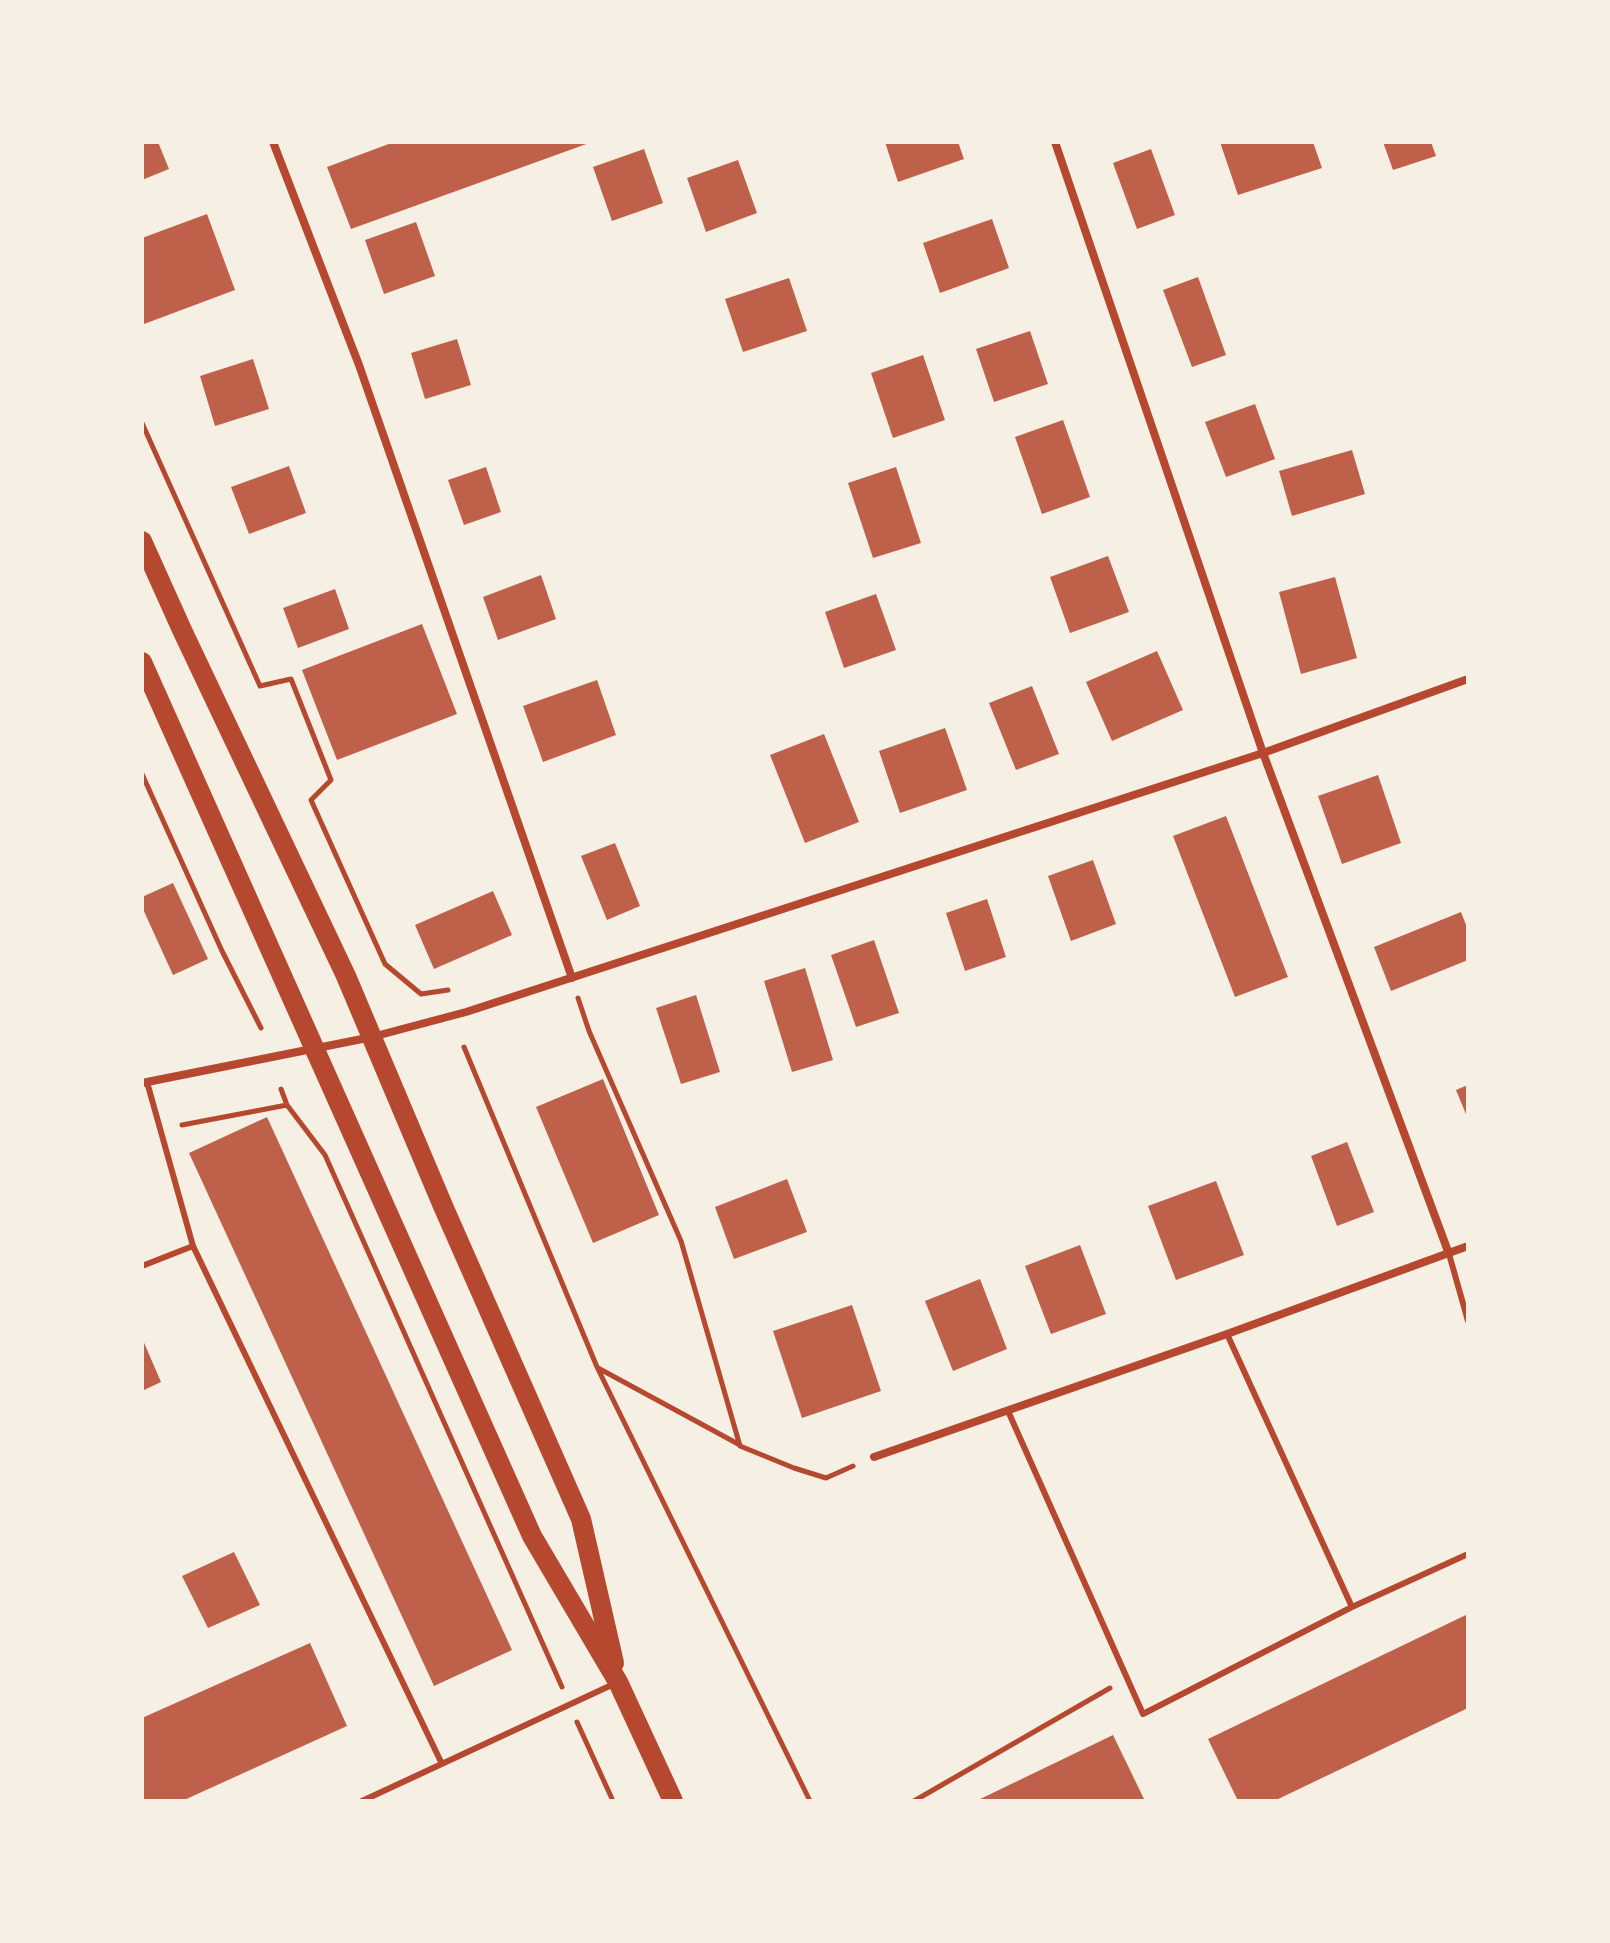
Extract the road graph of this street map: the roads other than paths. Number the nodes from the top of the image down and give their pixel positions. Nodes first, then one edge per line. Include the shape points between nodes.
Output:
1 (273, 142) edge
2 (1055, 142) edge
3 (142, 541) edge
4 (142, 662) edge
5 (1468, 679) edge
6 (1263, 753) junction
7 (572, 978) junction
8 (372, 1037) junction
9 (316, 1049) junction
10 (144, 1083) edge
11 (193, 1246) junction
12 (1468, 1246) edge
13 (1449, 1254) junction
14 (142, 1266) edge
15 (1468, 1321) edge
16 (1227, 1334) junction
17 (1008, 1411) junction
18 (874, 1457) road end
19 (1468, 1554) edge
20 (1352, 1607) junction
21 (618, 1682) junction
22 (442, 1764) junction
23 (362, 1801) edge
24 (673, 1801) edge

1 - 7 street via 359,365
2 - 6 street
3 - 8 main road
4 - 9 main road
5 - 6 street
6 - 7 street
6 - 13 street
7 - 8 street
8 - 9 street
8 - 21 main road via 581,1519
9 - 10 street
9 - 21 main road via 532,1536
10 - 11 lane
11 - 14 lane
11 - 22 lane
12 - 13 street
13 - 15 lane
13 - 16 street
16 - 17 street
16 - 20 lane
17 - 18 street
17 - 20 lane via 1143,1714
19 - 20 lane
21 - 22 lane
21 - 24 main road
22 - 23 lane

